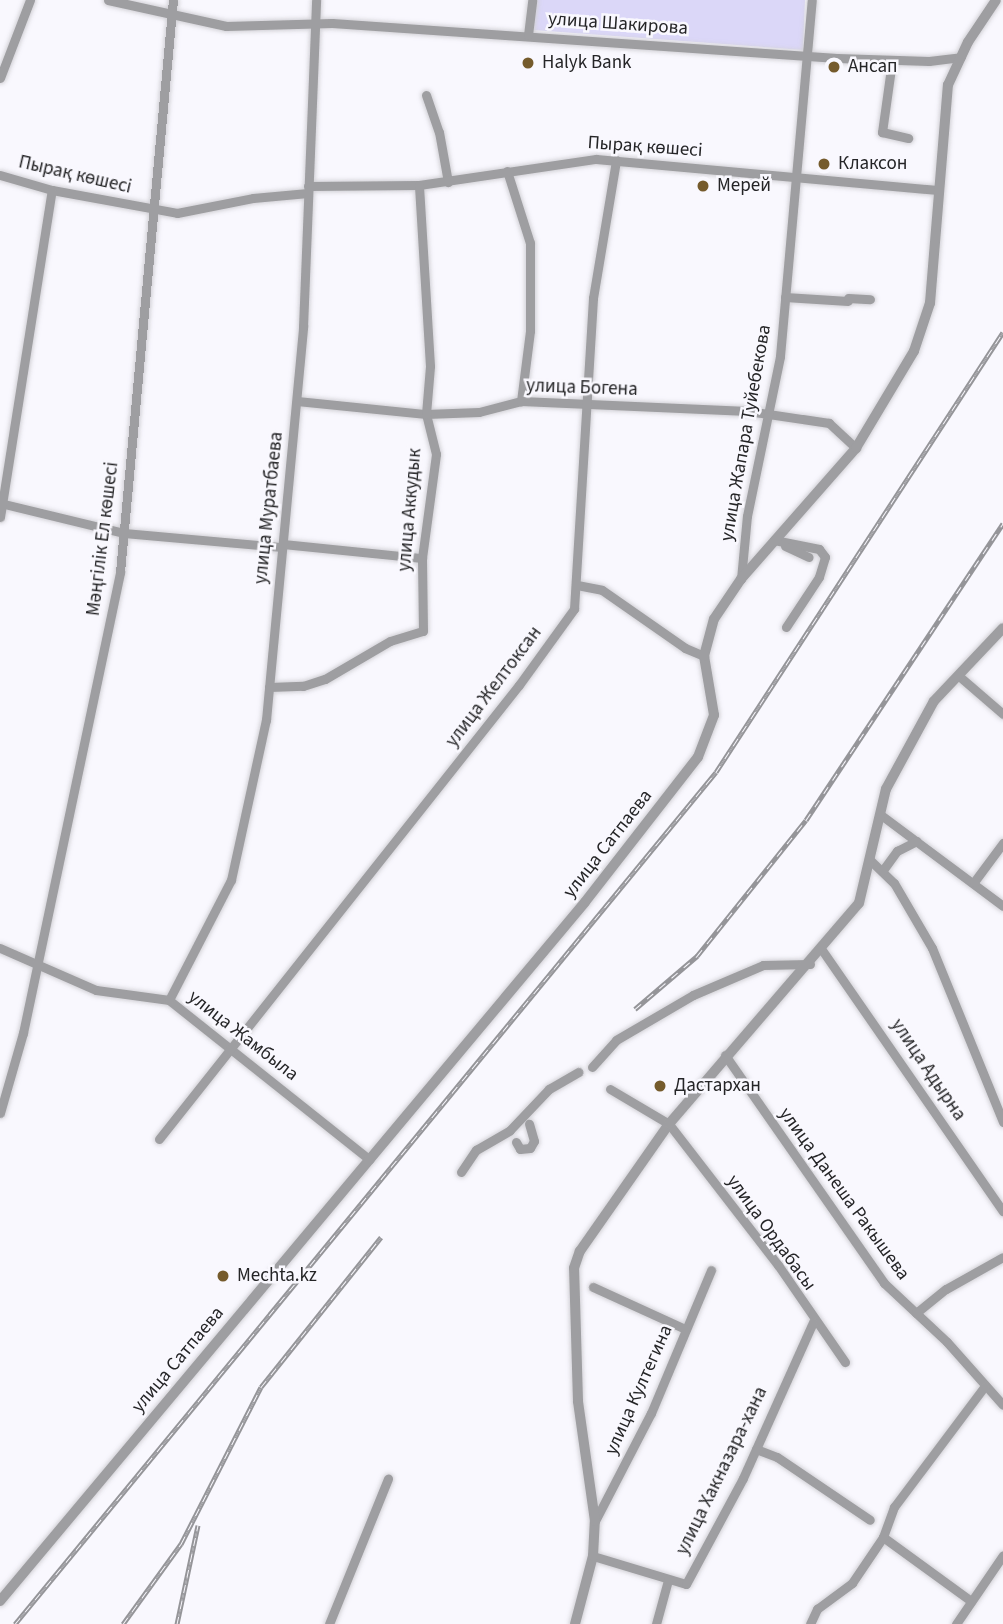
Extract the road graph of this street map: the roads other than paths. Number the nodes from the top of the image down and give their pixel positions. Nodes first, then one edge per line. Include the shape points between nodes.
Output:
1 (30, 0) edge
2 (108, 0) edge
3 (173, 0) edge
4 (316, 0) edge
5 (532, 0) edge
6 (812, 0) edge
7 (996, 0) edge
8 (172, 16) junction
9 (316, 23) junction
10 (528, 35) junction
11 (807, 56) junction
12 (961, 57) junction
13 (892, 61) junction
14 (0, 78) edge
15 (426, 95) dead end
16 (908, 138) dead end
17 (616, 160) junction
18 (507, 171) junction
19 (0, 175) edge
20 (796, 177) junction
21 (448, 181) junction
22 (419, 186) junction
23 (308, 189) junction
24 (52, 190) junction
25 (938, 190) junction
26 (151, 211) junction
27 (785, 297) junction
28 (870, 299) dead end
29 (297, 401) junction
30 (521, 401) junction
31 (585, 405) junction
32 (426, 414) junction
33 (770, 414) junction
34 (856, 448) junction
35 (1, 503) edge
36 (0, 517) edge
37 (124, 533) junction
38 (774, 540) junction
39 (282, 545) junction
40 (422, 558) junction
41 (741, 579) junction
42 (577, 585) junction
43 (786, 627) dead end
44 (1003, 628) edge
45 (704, 656) junction
46 (959, 676) junction
47 (269, 687) junction
48 (1003, 714) edge
49 (881, 815) junction
50 (917, 841) junction
51 (1003, 843) edge
52 (871, 861) junction
53 (883, 870) junction
54 (974, 882) junction
55 (1003, 906) edge
56 (0, 948) edge
57 (822, 950) junction
58 (810, 964) junction
59 (37, 966) junction
60 (169, 1000) junction
61 (231, 1051) junction
62 (725, 1055) junction
63 (592, 1067) dead end
64 (579, 1072) dead end
65 (610, 1089) dead end
66 (0, 1113) edge
67 (1003, 1122) edge
68 (529, 1124) dead end
69 (669, 1124) junction
70 (159, 1139) dead end
71 (516, 1142) dead end
72 (369, 1158) junction
73 (461, 1172) dead end
74 (1003, 1211) edge
75 (1003, 1257) edge
76 (711, 1270) dead end
77 (593, 1287) dead end
78 (916, 1313) junction
79 (813, 1322) junction
80 (685, 1329) junction
81 (845, 1362) dead end
82 (985, 1386) junction
83 (1003, 1405) edge
84 (756, 1448) junction
85 (388, 1479) dead end
86 (870, 1520) dead end
87 (595, 1521) junction
88 (883, 1537) junction
89 (1003, 1555) edge
90 (593, 1556) junction
91 (668, 1580) junction
92 (0, 1601) edge
93 (971, 1601) junction
94 (329, 1624) edge
95 (575, 1624) edge
96 (656, 1624) edge
97 (810, 1624) edge
98 (956, 1624) edge

1 - 14 street
2 - 8 street, улица Шакирова
3 - 8 street, Мәңгілік Ел көшесі
4 - 9 street, улица Муратбаева
5 - 10 street
6 - 11 street, улица Жапара Туйебекова
7 - 12 street, улица Сатпаева
8 - 9 street, улица Шакирова via 226,26
8 - 26 street, Мәңгілік Ел көшесі
9 - 10 street, улица Шакирова
9 - 23 street, улица Муратбаева
10 - 11 street, улица Шакирова
11 - 13 street, улица Шакирова
11 - 20 street, улица Жапара Туйебекова
12 - 13 street, улица Шакирова
12 - 25 street, улица Сатпаева via 948,85
13 - 16 street via 882,132
15 - 21 street via 437,123
17 - 18 street, Пырақ көшесі via 575,159
17 - 20 street, Пырақ көшесі
17 - 31 street, улица Желтоксан via 593,298
18 - 21 street, Пырақ көшесі
18 - 30 street via 530,243 530,331
19 - 24 street, Пырақ көшесі
20 - 25 street, Пырақ көшесі
20 - 27 street, улица Жапара Туйебекова
21 - 22 street, Пырақ көшесі
22 - 23 street, Пырақ көшесі
22 - 32 street, улица Аккудык via 430,366
23 - 26 street, Пырақ көшесі via 201,211
23 - 29 street, улица Муратбаева
24 - 26 street, Пырақ көшесі
24 - 35 street
25 - 34 street, улица Сатпаева via 926,321 904,373
26 - 37 street, Мәңгілік Ел көшесі
27 - 28 street
27 - 33 street, улица Жапара Туйебекова
29 - 32 street, улица Богена
29 - 39 street, улица Муратбаева
30 - 31 street, улица Богена
30 - 32 street, улица Богена via 479,412
31 - 33 street, улица Богена
31 - 42 street, улица Желтоксан
32 - 40 street, улица Аккудык via 436,454
33 - 34 street, улица Богена via 829,423
33 - 41 street, улица Жапара Туйебекова via 747,516
34 - 38 street, улица Сатпаева
35 - 36 street
35 - 37 street
37 - 39 street
37 - 59 street, Мәңгілік Ел көшесі via 112,615
38 - 41 street, улица Сатпаева
38 - 43 street via 808,552 824,551 825,566
39 - 40 street
39 - 47 street, улица Муратбаева
40 - 47 street, улица Аккудык via 423,631 390,641 325,678 303,686
41 - 45 street, улица Сатпаева via 714,619
42 - 45 street via 602,590 685,648
42 - 61 street, улица Желтоксан via 574,609 519,685
44 - 46 street
45 - 72 street, улица Сатпаева via 714,715 698,757 585,902
46 - 48 street
46 - 49 street via 934,701 886,789
47 - 60 street, улица Муратбаева via 237,859
49 - 50 street
49 - 52 street
50 - 53 street via 897,851
50 - 54 street
51 - 54 street
52 - 53 street
52 - 57 street via 859,903
53 - 67 street via 932,948
54 - 55 street
56 - 59 street, улица Жамбыла
57 - 58 street
57 - 74 street, улица Адырна
58 - 62 street
58 - 63 street via 763,965 693,995 616,1040
59 - 60 street, улица Жамбыла via 96,990
59 - 66 street, Мәңгілік Ел көшесі
60 - 61 street, улица Жамбыла
61 - 70 street, улица Желтоксан
61 - 72 street, улица Жамбыла
62 - 69 street
62 - 78 street, улица Данеша Ракышева via 884,1283
64 - 73 street via 549,1089 510,1130 476,1150
65 - 69 street
68 - 71 street via 534,1141 530,1148 520,1149
69 - 79 street, улица Ордабасы via 778,1265
69 - 87 street via 580,1251 574,1268 582,1450
72 - 92 street, улица Сатпаева
75 - 78 street via 946,1289
76 - 80 street, улица Култегина
77 - 80 street
78 - 82 street, улица Данеша Ракышева
79 - 81 street, улица Ордабасы
79 - 84 street, улица Хакназара-хана
80 - 87 street, улица Култегина via 651,1413
82 - 83 street, улица Данеша Ракышева
82 - 88 street via 894,1507
84 - 86 street via 777,1457
84 - 91 street, улица Хакназара-хана via 686,1584
85 - 94 street
87 - 90 street
88 - 93 street
88 - 97 street via 852,1583 817,1609
89 - 93 street
90 - 91 street
90 - 95 street
91 - 96 street
93 - 98 street

